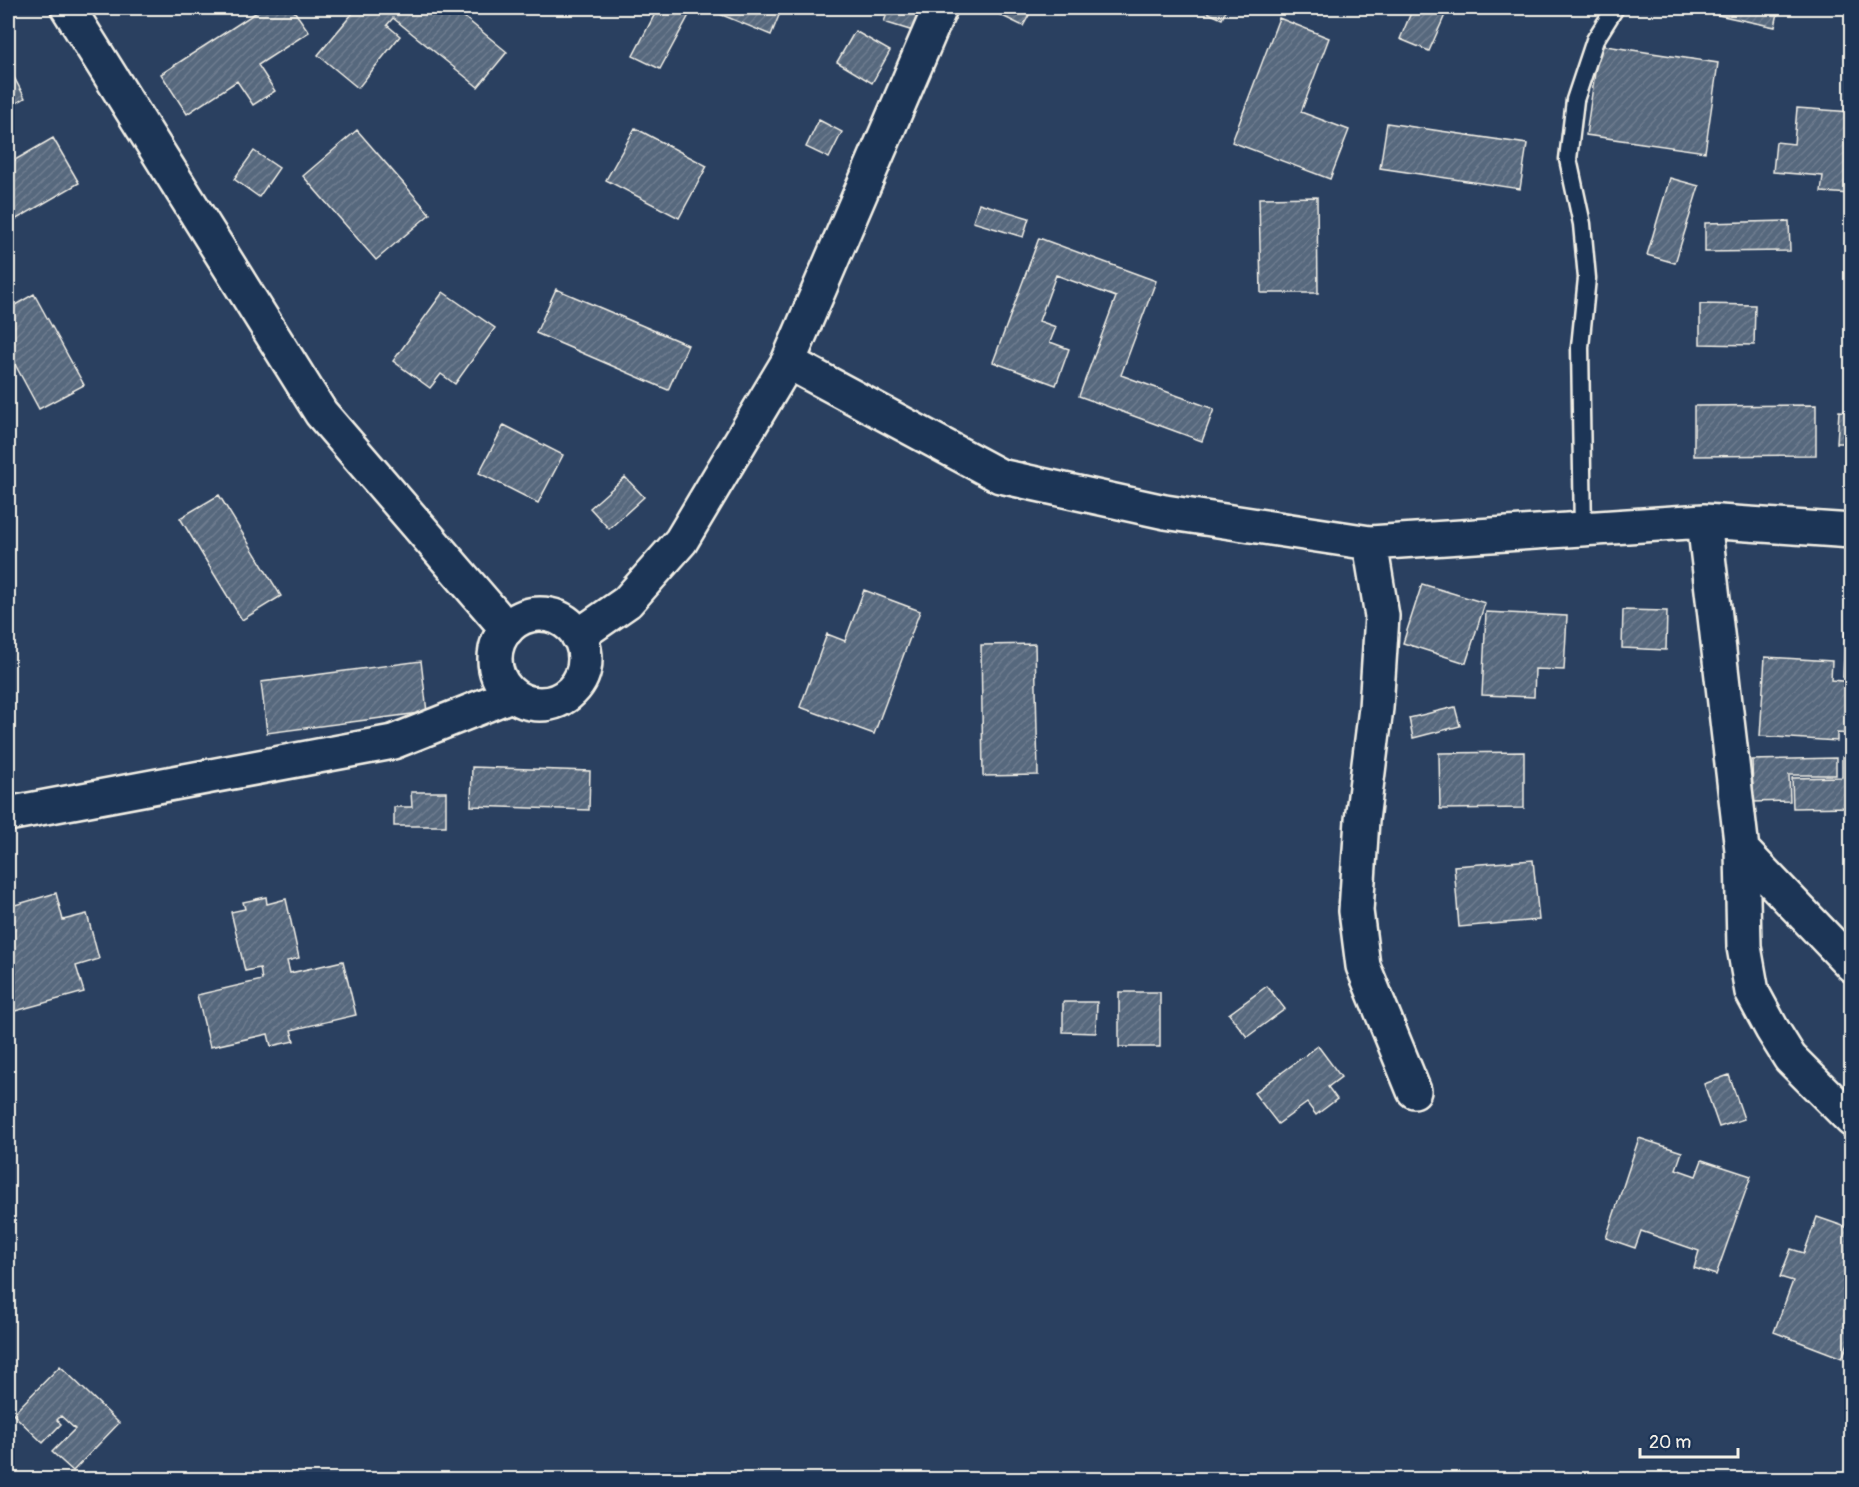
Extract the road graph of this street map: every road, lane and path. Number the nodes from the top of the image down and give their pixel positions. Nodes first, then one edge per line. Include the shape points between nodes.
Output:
1 (68, 8) edge
2 (940, 8) edge
3 (1615, 8) edge
4 (788, 362) junction
5 (1704, 521) junction
6 (1583, 531) junction
7 (1851, 531) edge
8 (1370, 543) junction
9 (507, 629) junction
10 (578, 636) junction
11 (511, 694) junction
12 (8, 814) edge
13 (1742, 850) junction
14 (1851, 964) edge
15 (1414, 1091) dead end
16 (1851, 1120) edge

1 - 9 street via 321,413
2 - 4 street
3 - 6 lane via 1595,40 1575,100 1569,159 1582,224 1587,278 1580,347
4 - 8 street via 1000,476 1165,512
4 - 10 street via 681,541 627,603
5 - 6 street
5 - 7 street
5 - 13 street
6 - 8 street
8 - 15 street via 1382,616 1356,911 1363,966
9 - 10 street via 520,619 552,616 567,623
9 - 11 street via 495,656 496,671
10 - 11 street via 585,656 582,676 570,693 552,703 531,704
11 - 12 street via 393,742
13 - 14 street
13 - 16 street via 1744,947 1752,992 1790,1058

